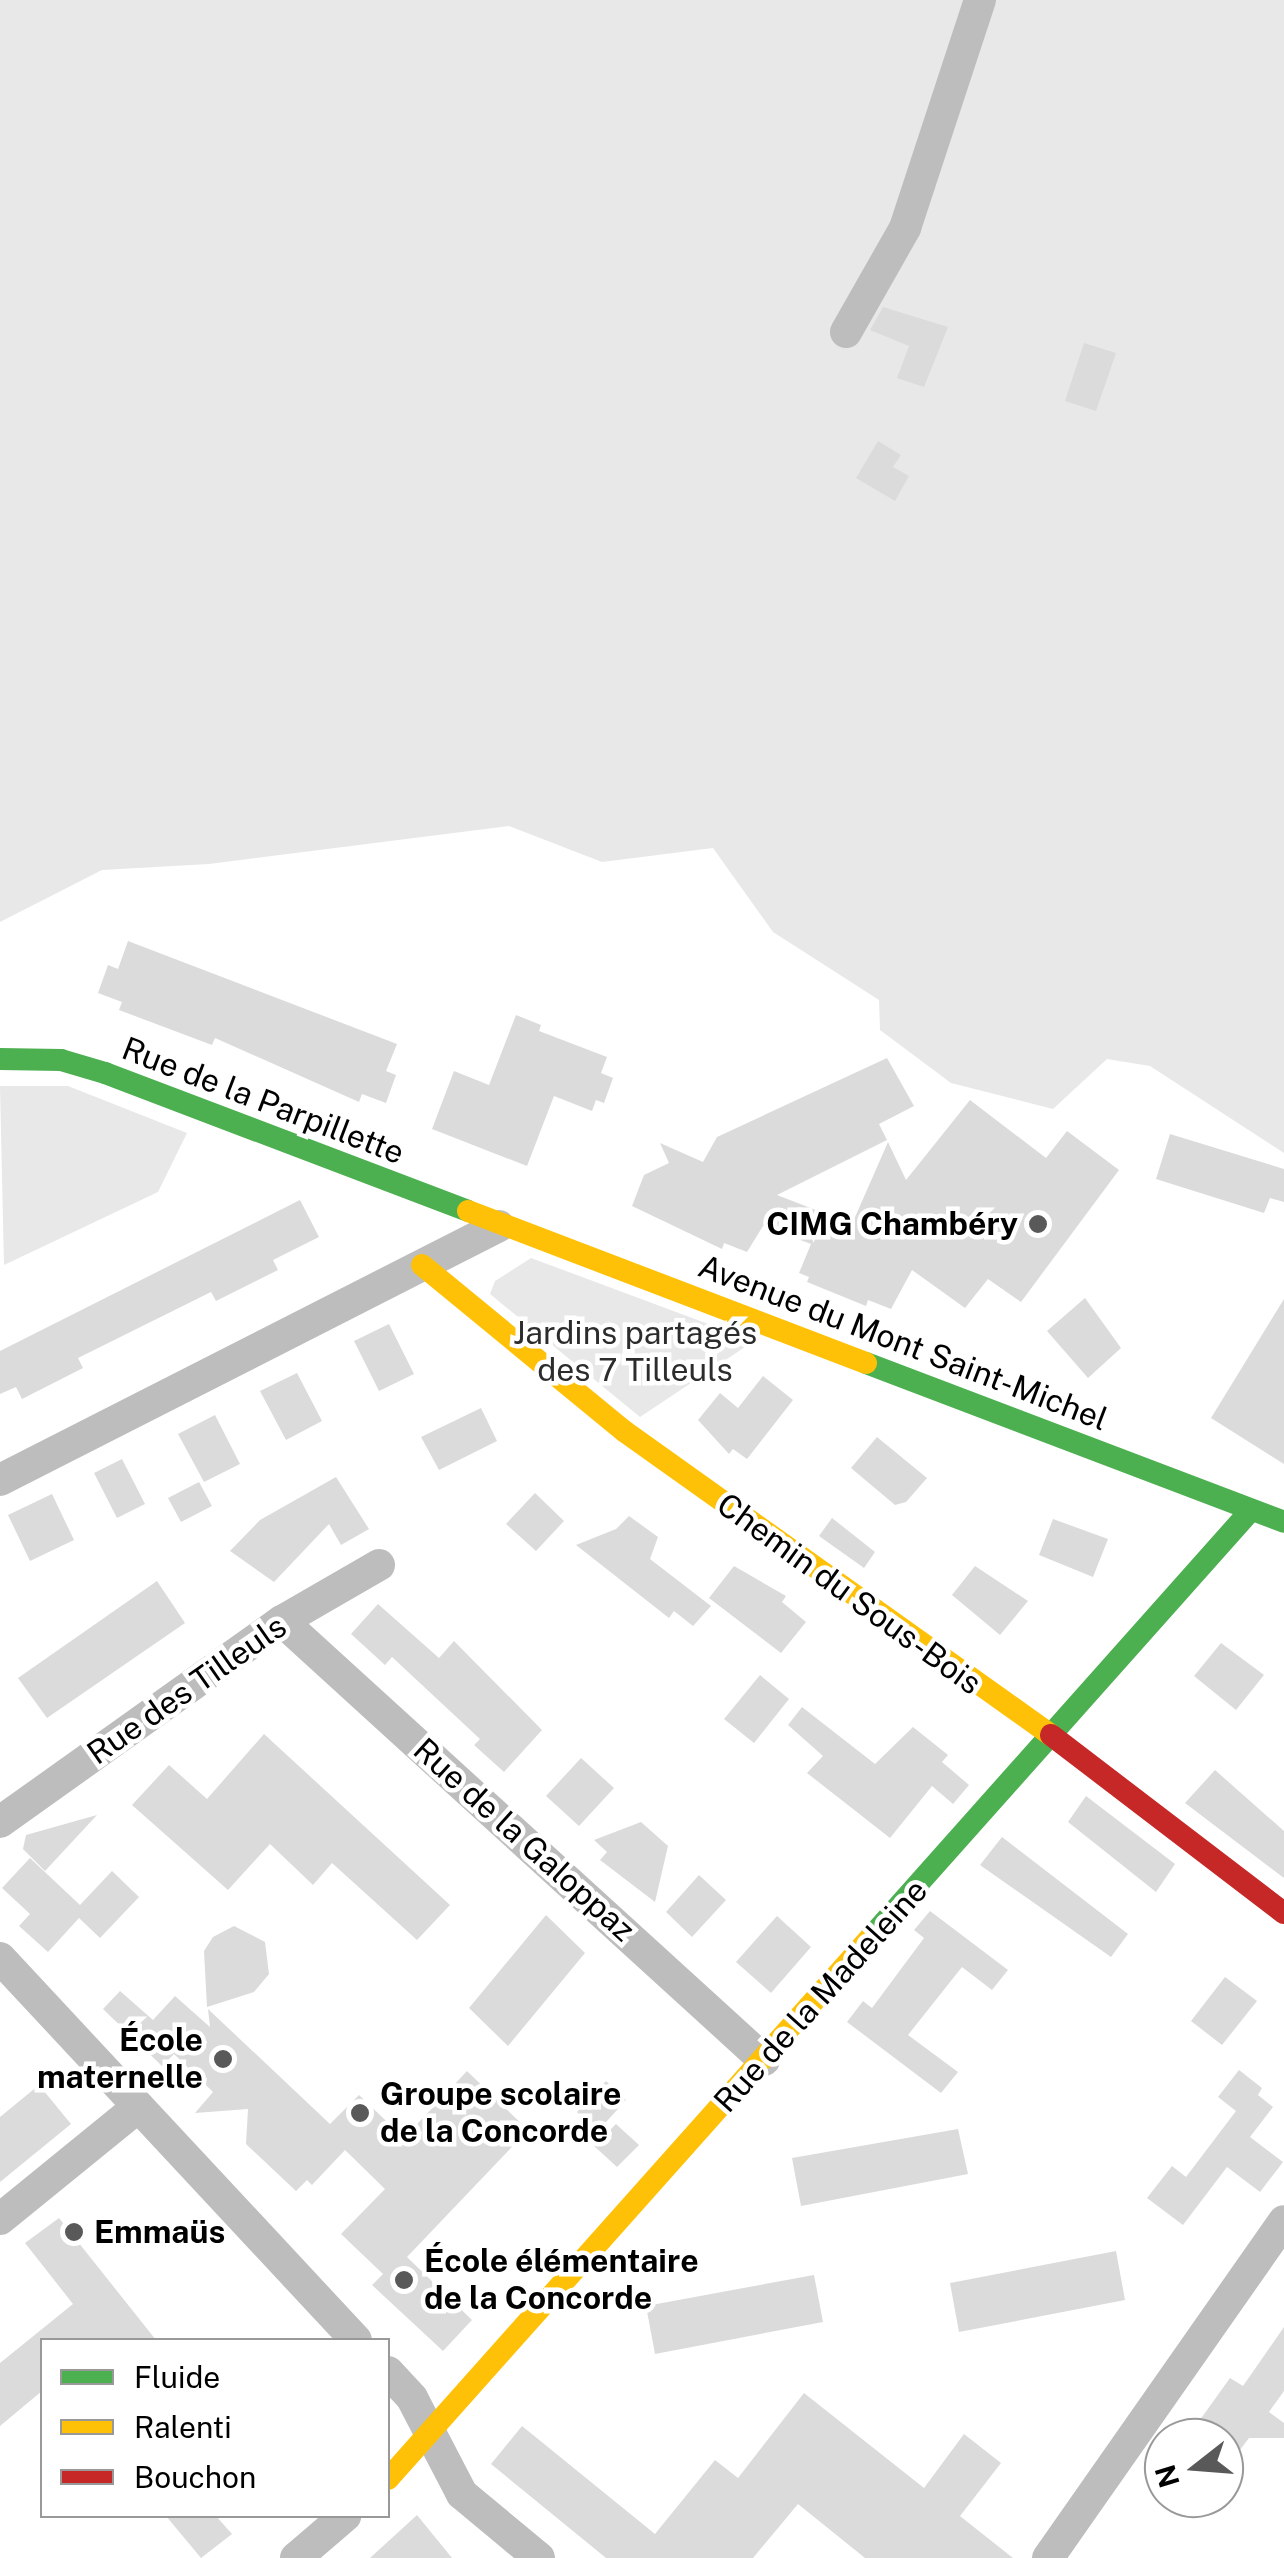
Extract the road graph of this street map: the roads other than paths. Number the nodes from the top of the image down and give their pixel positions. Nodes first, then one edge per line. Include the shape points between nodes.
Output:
1 (980, 0) edge
2 (846, 332) dead end
3 (0, 1058) edge
4 (498, 1226) junction
5 (422, 1265) junction
6 (0, 1480) edge
7 (1251, 1510) junction
8 (1284, 1522) edge
9 (379, 1565) dead end
10 (282, 1621) junction
11 (1051, 1735) junction
12 (0, 1822) edge
13 (1284, 1913) edge
14 (0, 1958) edge
15 (764, 2060) junction
16 (138, 2106) junction
17 (0, 2220) edge
18 (1284, 2221) edge
19 (354, 2338) edge
20 (390, 2375) edge
21 (432, 2434) junction
22 (390, 2477) edge
23 (344, 2518) edge
24 (296, 2558) edge
25 (539, 2558) edge
26 (1048, 2558) edge

1 - 2 street via 905,228
3 - 4 street, Rue de la Parpillette via 62,1060 106,1073
4 - 5 street
4 - 7 street, Avenue du Mont Saint-Michel
5 - 6 street
5 - 11 street, Chemin du Sous-Bois via 624,1431
7 - 8 street, Avenue du Mont Saint-Michel
7 - 11 street, Rue de la Madeleine
9 - 10 street, Rue des Tilleuls
10 - 12 street, Rue des Tilleuls
10 - 15 street, Rue de la Galoppaz
11 - 13 street, Chemin du Sous-Bois
11 - 15 street, Rue de la Madeleine
14 - 16 street
15 - 21 street, Rue de la Madeleine
16 - 17 street
16 - 19 street
18 - 26 street
20 - 21 street
21 - 22 street, Rue de la Madeleine
21 - 25 street via 462,2494
23 - 24 street

